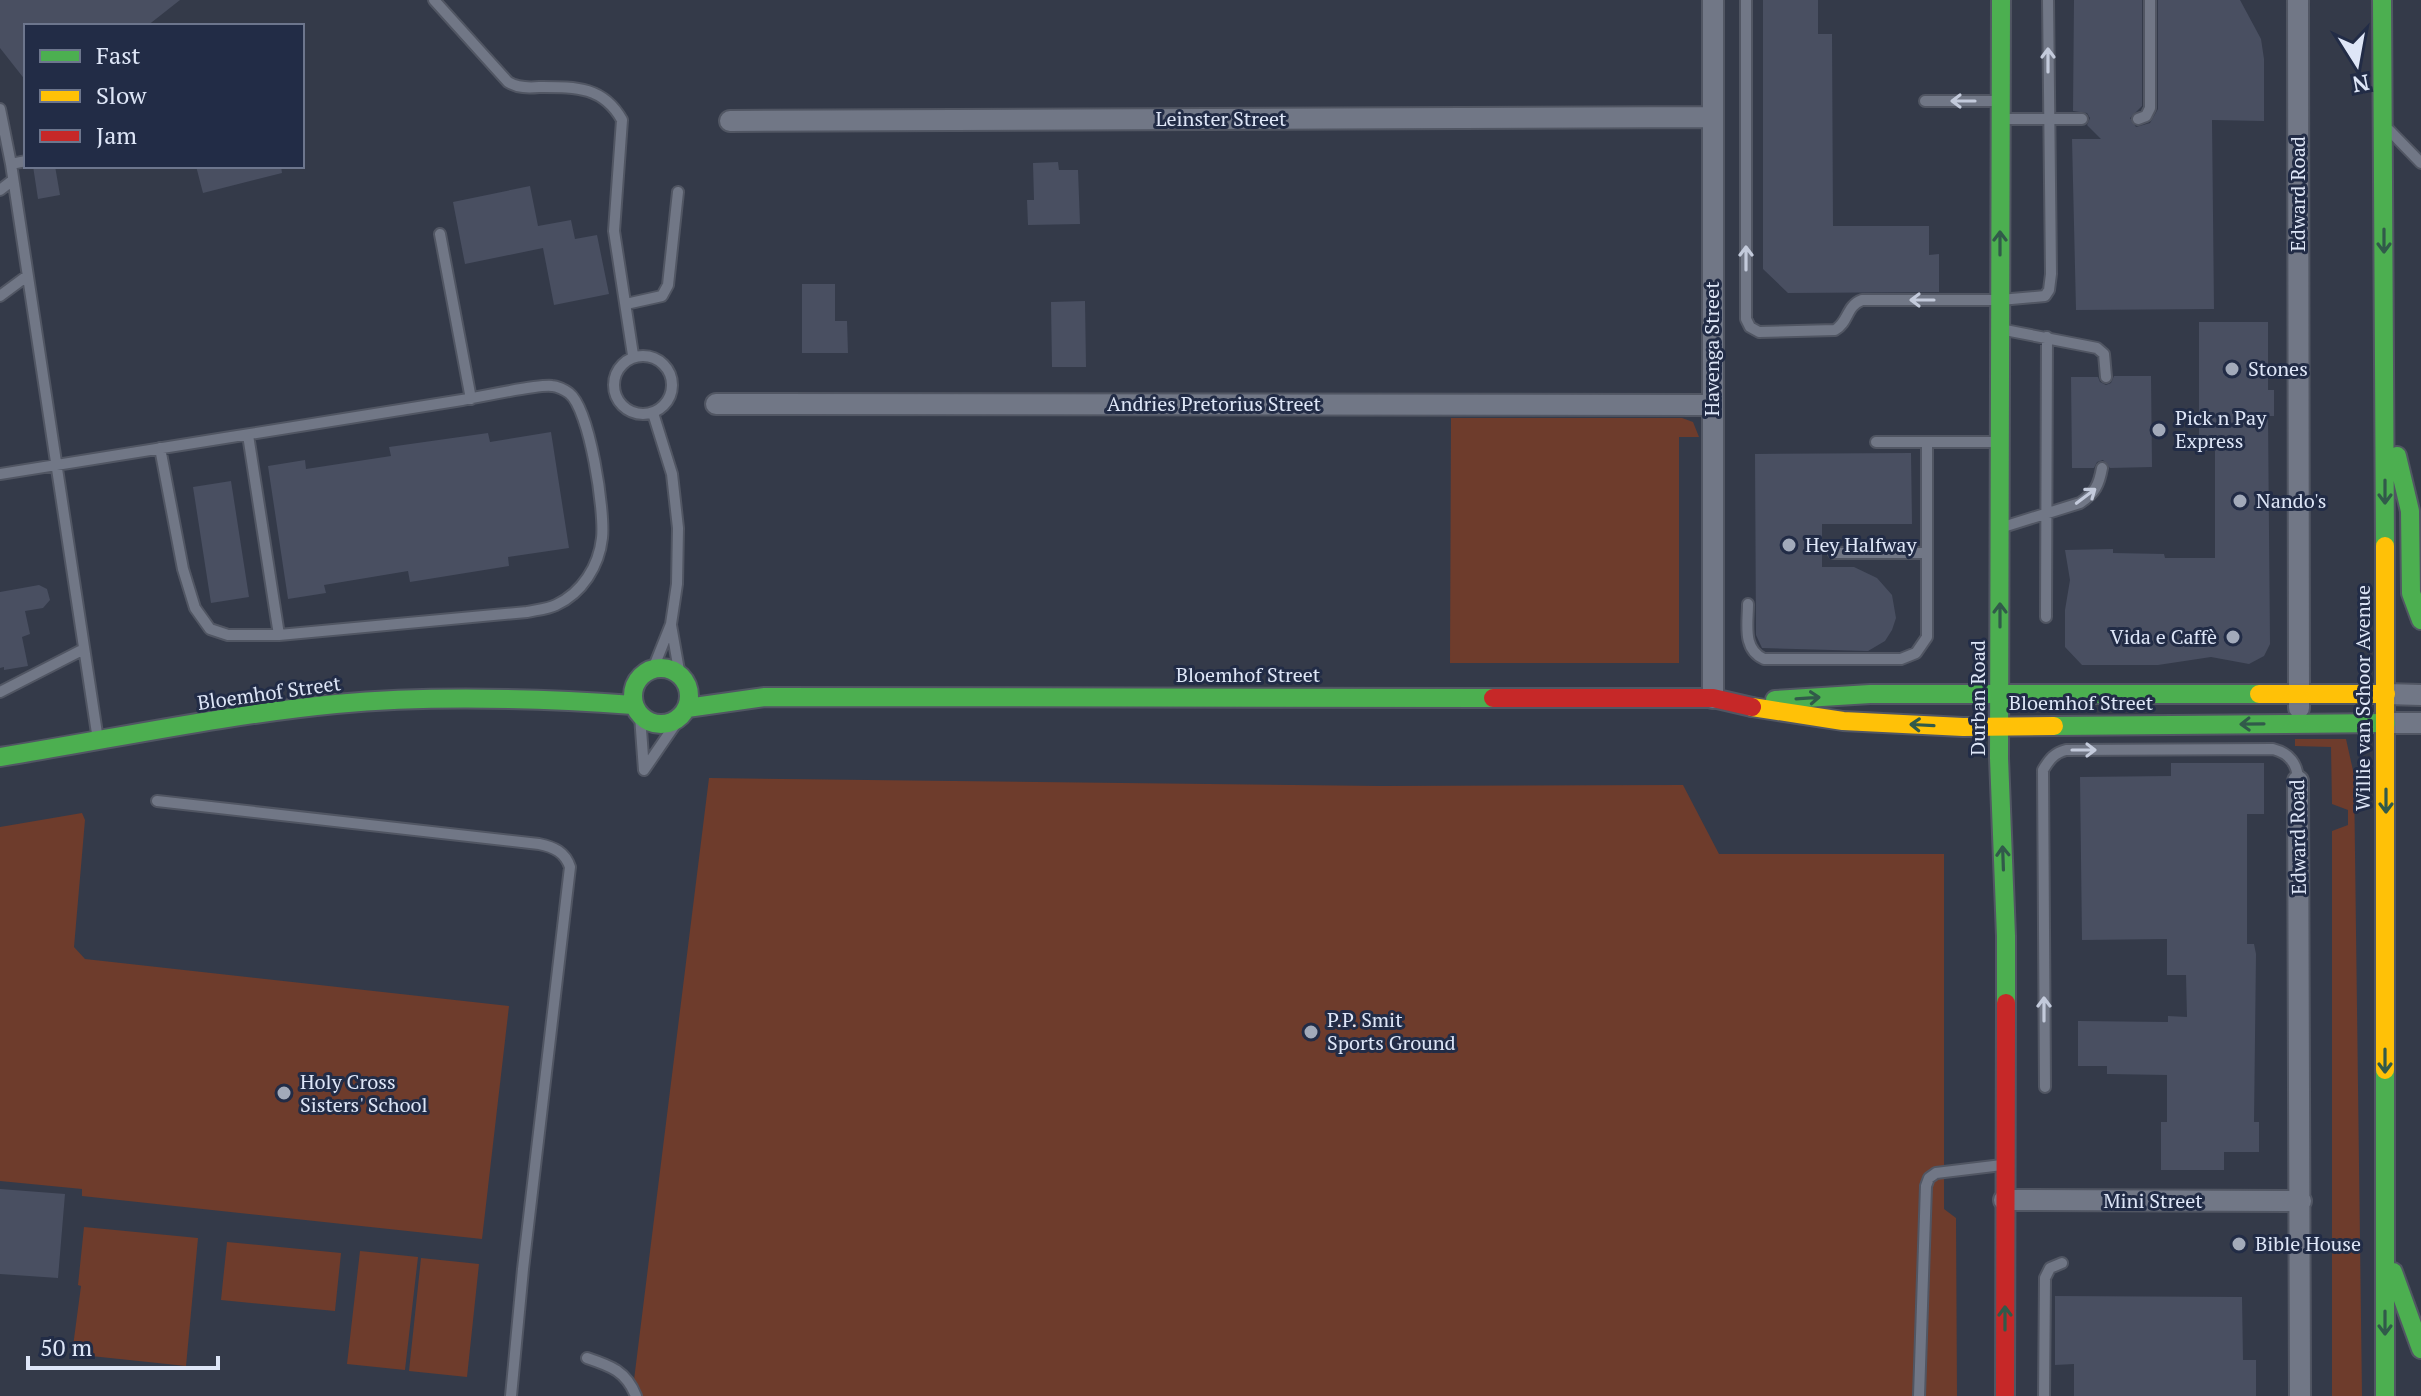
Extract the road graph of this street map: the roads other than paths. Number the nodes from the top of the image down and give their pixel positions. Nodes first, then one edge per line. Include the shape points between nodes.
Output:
1 (1713, 0) edge
2 (1746, 0) edge
3 (2001, 0) edge
4 (2048, 0) edge
5 (2150, 0) edge
6 (2298, 0) edge
7 (2382, 0) edge
8 (441, 2) edge
9 (1925, 101) dead end
10 (0, 109) edge
11 (2001, 110) junction
12 (1713, 117) junction
13 (2082, 119) dead end
14 (2138, 119) dead end
15 (2048, 120) junction
16 (730, 121) dead end
17 (2382, 122) junction
18 (24, 161) edge
19 (2421, 163) edge
20 (11, 164) junction
21 (13, 180) junction
22 (0, 190) edge
23 (678, 192) dead end
24 (440, 234) dead end
25 (27, 276) junction
26 (0, 296) edge
27 (2000, 300) junction
28 (626, 304) junction
29 (2001, 329) junction
30 (2047, 337) junction
31 (633, 355) junction
32 (2106, 377) dead end
33 (471, 399) junction
34 (716, 404) dead end
35 (1712, 405) junction
36 (653, 413) junction
37 (2385, 414) junction
38 (248, 435) junction
39 (2001, 441) junction
40 (1876, 442) dead end
41 (1927, 443) junction
42 (160, 448) junction
43 (56, 465) junction
44 (2102, 468) dead end
45 (0, 474) edge
46 (2046, 514) junction
47 (2001, 528) junction
48 (1834, 553) dead end
49 (1927, 553) junction
50 (1748, 604) dead end
51 (2046, 617) dead end
52 (2421, 620) edge
53 (671, 624) junction
54 (279, 635) junction
55 (84, 649) junction
56 (653, 669) junction
57 (684, 680) junction
58 (622, 683) junction
59 (0, 692) edge
60 (2000, 693) junction
61 (2386, 694) junction
62 (2299, 695) junction
63 (2421, 695) edge
64 (765, 697) junction
65 (546, 698) junction
66 (1722, 701) junction
67 (637, 710) junction
68 (684, 712) junction
69 (2299, 723) junction
70 (2386, 723) junction
71 (2421, 723) edge
72 (1999, 726) junction
73 (98, 742) junction
74 (0, 757) edge
75 (2298, 781) joint
76 (157, 801) dead end
77 (2045, 1087) dead end
78 (2004, 1165) junction
79 (2004, 1200) junction
80 (2301, 1201) junction
81 (2385, 1250) junction
82 (2062, 1263) dead end
83 (2421, 1349) edge
84 (587, 1358) dead end
85 (511, 1396) edge
86 (636, 1396) edge
87 (1919, 1396) edge
88 (2005, 1396) edge
89 (2044, 1396) edge
90 (2300, 1396) edge
91 (2385, 1396) edge

1 - 12 street, Havenga Street
27 -> 2 lane via 1862,300 1830,332 1759,332 1750,327
3 - 11 street, Durban Road
15 -> 4 lane
5 - 14 lane via 2150,108
6 - 62 street, Edward Road
7 - 17 street, Willie van Schoor Avenue
8 - 28 lane via 508,82 524,88 597,92 622,120 614,231
11 -> 9 lane
10 - 20 lane
11 - 15 lane
27 -> 11 street, Durban Road
12 - 16 street, Leinster Street
12 - 35 street, Havenga Street
13 - 15 lane
15 - 27 lane via 2049,290 2045,296
17 - 19 lane
17 -> 37 street, Willie van Schoor Avenue
18 - 20 lane
20 - 21 lane
21 - 22 lane
21 - 25 lane
23 - 28 lane via 668,285 662,296
24 - 33 lane
25 - 26 lane
25 - 43 lane
27 - 29 street, Durban Road
28 - 31 lane
29 - 30 lane
29 - 39 street, Durban Road
30 - 32 lane via 2097,348 2104,354
30 - 46 lane
31 - 36 lane via 659,360 671,374 667,402
31 - 36 lane via 617,372 614,391 624,408
33 - 38 lane
33 - 54 lane via 551,386 568,392 579,404 604,521 594,569 576,592 555,606 527,612
34 - 35 street, Andries Pretorius Street
35 - 66 street, Havenga Street
36 - 53 lane via 672,474 678,528
37 - 52 street via 2410,511 2411,593
37 -> 61 street, Willie van Schoor Avenue
38 - 42 lane
38 - 54 lane
39 - 41 lane
39 - 47 street, Durban Road
40 - 41 lane
41 - 49 lane
42 - 43 lane
42 - 54 lane via 183,569 202,621 228,635
43 - 45 lane
43 - 55 lane
46 -> 44 lane via 2090,496
46 - 47 lane
46 - 51 lane
60 -> 47 street, Durban Road
48 - 49 lane
49 - 50 lane via 1927,637 1909,657 1764,659 1749,645
53 - 56 lane
53 - 57 lane
55 - 59 lane
55 - 73 lane
56 - 57 street, Bloemhof Street via 667,669
56 - 58 street, Bloemhof Street
57 - 64 street, Bloemhof Street
57 - 68 street via 689,692
58 - 65 street, Bloemhof Street
58 - 67 street
60 - 62 street, Bloemhof Street
66 -> 60 street, Bloemhof Street
60 - 72 street, Durban Road
61 - 62 street, Bloemhof Street
61 - 63 street
61 - 70 street, Willie van Schoor Avenue
62 - 69 street, Edward Road
64 - 66 street, Bloemhof Street
64 - 68 street, Bloemhof Street
65 - 67 street, Bloemhof Street
65 - 73 street, Bloemhof Street via 334,704
72 -> 66 street, Bloemhof Street via 1843,721
67 - 68 street, Bloemhof Street via 656,724
67 - 68 lane via 644,770
69 - 70 street, Bloemhof Street
69 -> 72 street, Bloemhof Street
70 - 71 street
70 -> 81 street, Willie van Schoor Avenue
78 -> 72 street, Durban Road via 2006,936
73 - 74 street, Bloemhof Street
77 -> 75 lane, Edward Road via 2043,770 2048,762 2066,750 2273,749 2292,760
75 - 80 street, Edward Road
76 - 85 lane via 539,844 567,858
78 - 79 street, Durban Road
78 - 87 lane via 1936,1173 1926,1186
79 - 80 street, Mini Street
88 -> 79 street, Durban Road
80 - 90 street, Edward Road
81 - 83 street
81 -> 91 street, Willie van Schoor Avenue
82 - 89 lane via 2050,1268 2045,1278
84 - 86 lane via 614,1367

